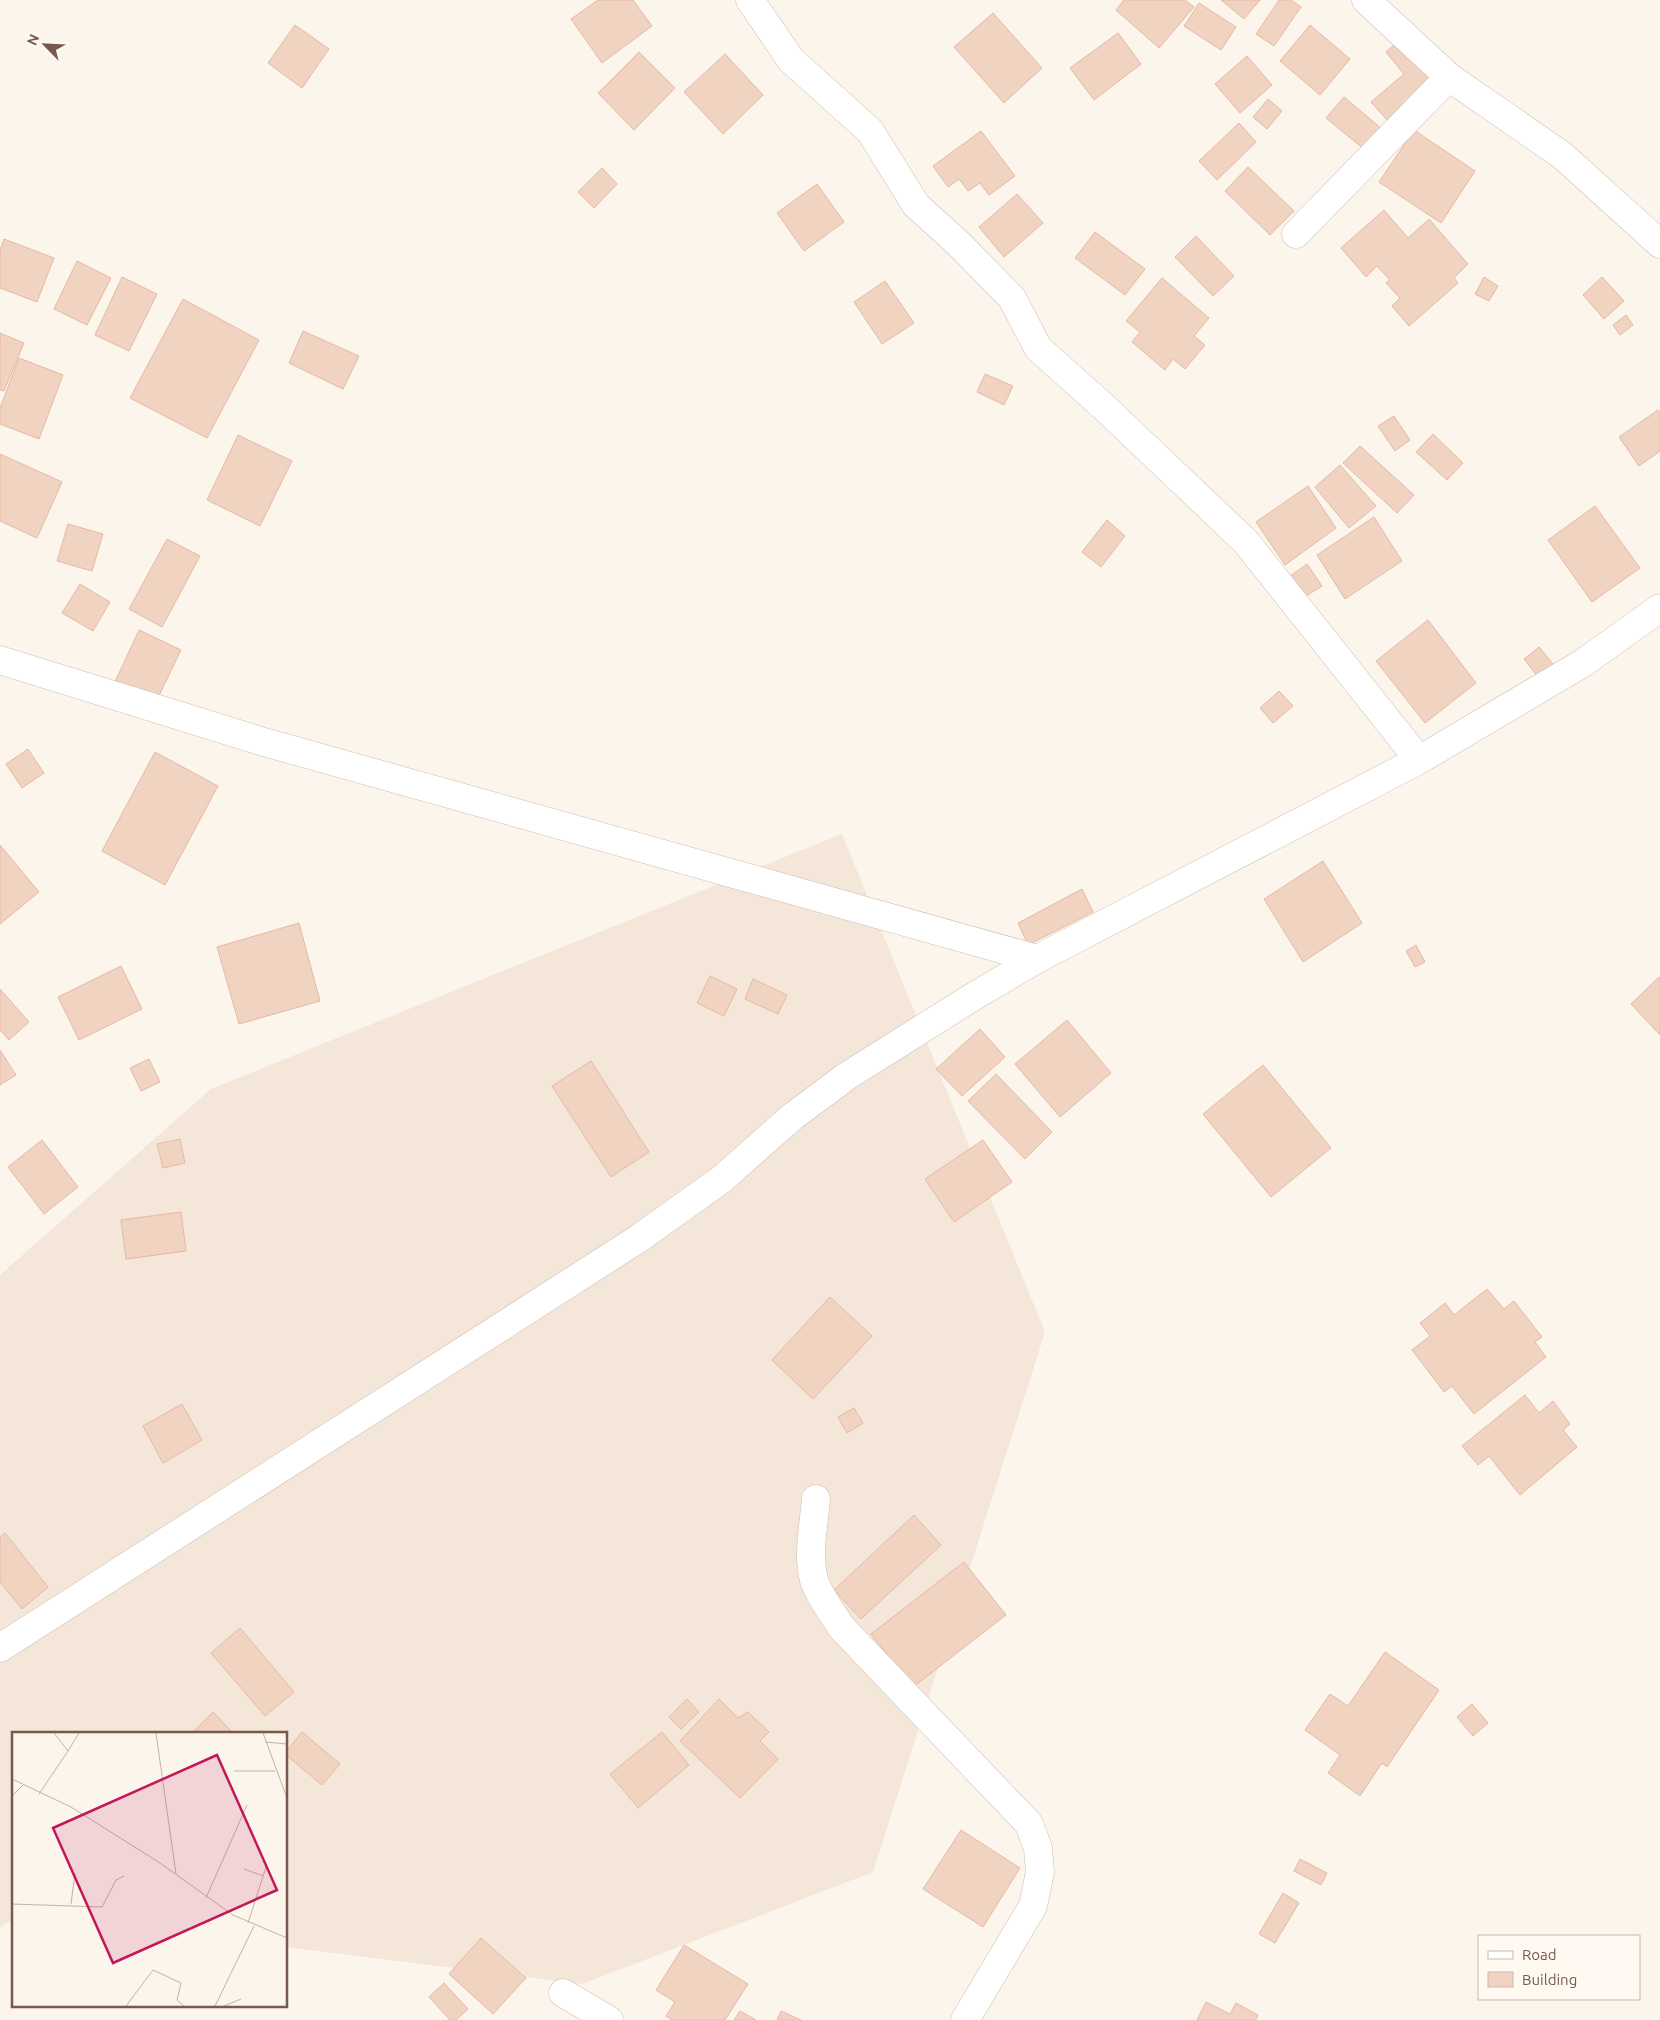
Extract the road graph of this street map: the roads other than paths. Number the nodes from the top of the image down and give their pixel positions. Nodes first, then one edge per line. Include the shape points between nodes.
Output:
1 (750, 0) edge
2 (1366, 0) edge
3 (1449, 77) junction
4 (1296, 234) dead end
5 (1660, 244) edge
6 (1660, 608) edge
7 (0, 660) edge
8 (1419, 760) junction
9 (1037, 959) junction
10 (816, 1499) dead end
11 (0, 1648) edge
12 (563, 1993) dead end
13 (609, 2020) edge
14 (965, 2020) edge

1 - 8 street via 791,60 870,131 916,205 1012,298 1038,348 1246,542
2 - 3 street
3 - 4 street
3 - 5 street via 1563,156
6 - 8 street via 1583,663
7 - 9 street via 273,745
8 - 9 street
9 - 11 street via 846,1076 792,1117 722,1179 638,1239
10 - 14 street via 811,1555 814,1580 841,1627 1029,1824 1038,1848 1040,1872 1033,1906
12 - 13 street

